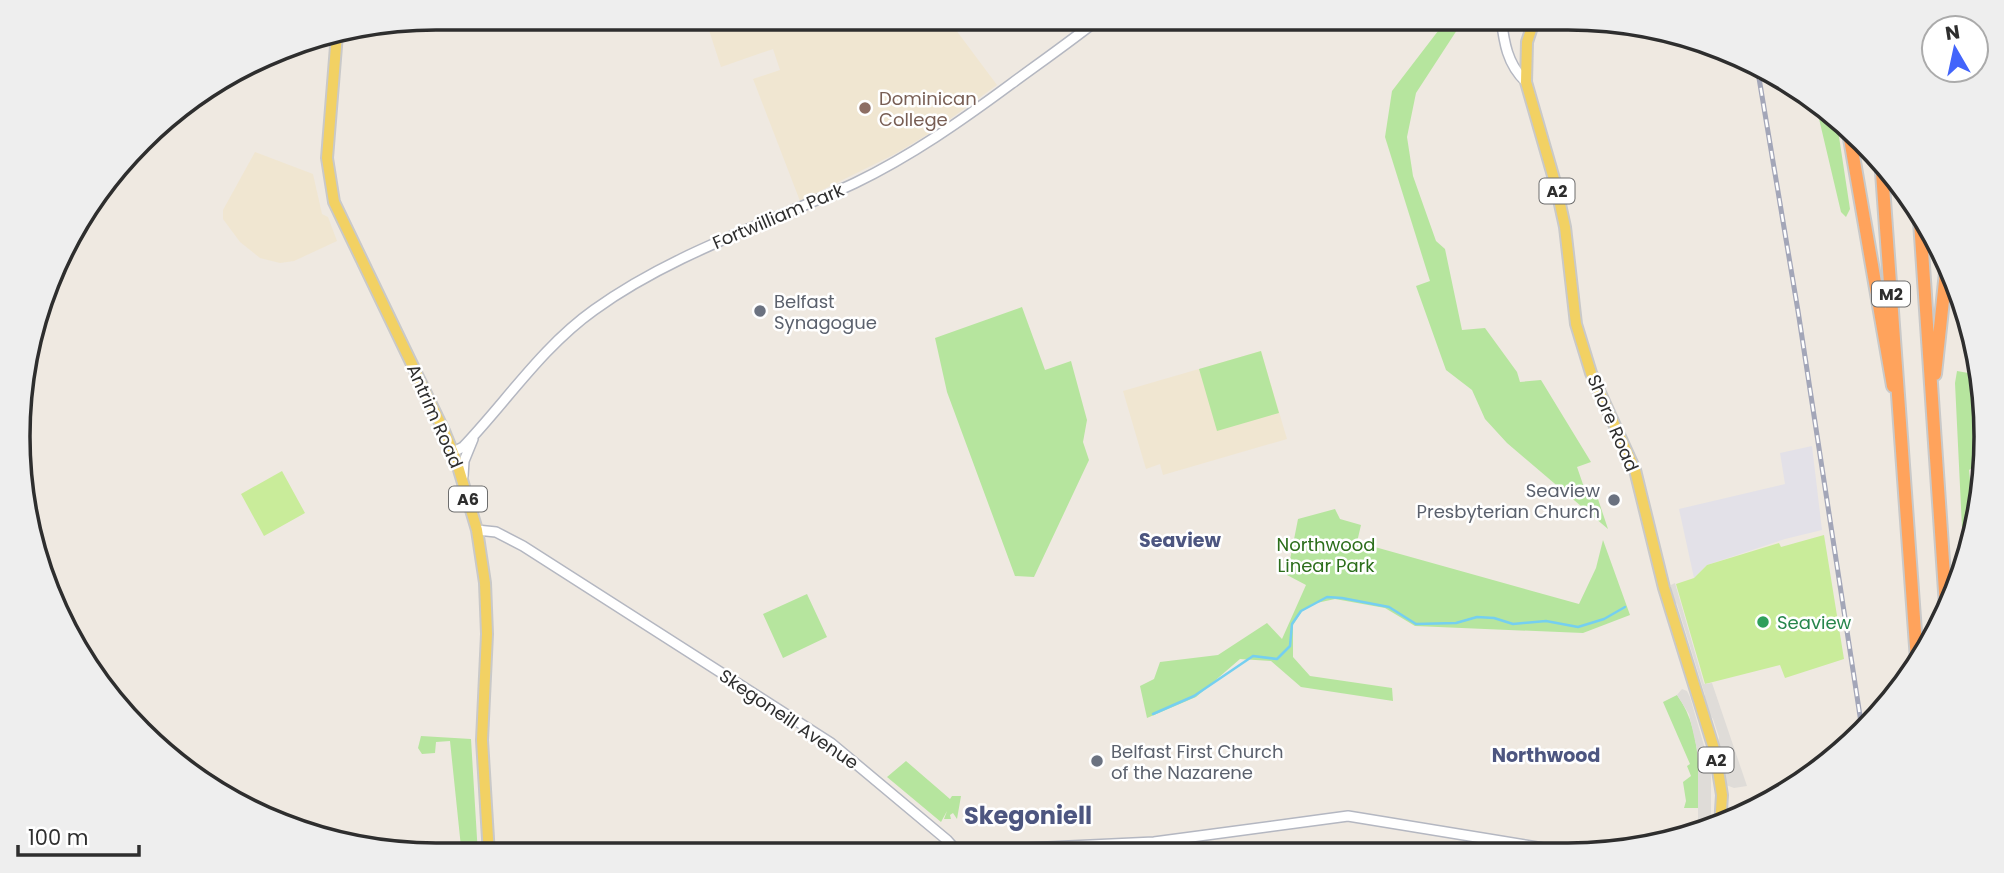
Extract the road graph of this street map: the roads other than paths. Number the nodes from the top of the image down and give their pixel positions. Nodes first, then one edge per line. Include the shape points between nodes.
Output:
1 (1085, 30) edge
2 (1504, 30) edge
3 (1531, 30) edge
4 (336, 43) edge
5 (1526, 82) junction
6 (1851, 145) edge
7 (1883, 180) edge
8 (1921, 235) edge
9 (1945, 286) edge
10 (1932, 397) junction
11 (1900, 416) junction
12 (475, 434) junction
13 (453, 452) junction
14 (463, 481) junction
15 (477, 530) junction
16 (1945, 588) edge
17 (1916, 646) edge
18 (1721, 813) edge
19 (944, 837) junction
20 (488, 843) edge
21 (938, 843) edge
22 (950, 843) edge
23 (1132, 843) edge
24 (1513, 843) edge

1 - 12 street, Fortwilliam Park via 972,113 898,160 681,258 593,310 533,366
2 - 5 street via 1511,64
3 - 5 main road, Shore Road / A2
4 - 13 main road, Antrim Road / A6 via 327,158 334,202
5 - 18 main road, Shore Road / A2 via 1556,186 1581,345 1635,470 1664,588 1715,752
6 - 11 highway
7 - 11 highway, M2
8 - 10 highway, M2
9 - 10 highway
10 - 16 highway, M2
11 - 17 highway, M2
12 - 13 street, Fortwilliam Park
12 - 14 street, Fortwilliam Park via 464,461
13 - 14 main road, Antrim Road / A6
14 - 15 main road, Antrim Road / A6
15 - 19 street, Skegoneill Avenue via 496,532 523,546 817,734
15 - 20 main road, Antrim Road / A6 via 487,614 482,740
19 - 21 street
19 - 22 street, Skegoneill Avenue
23 - 24 street via 1348,816

